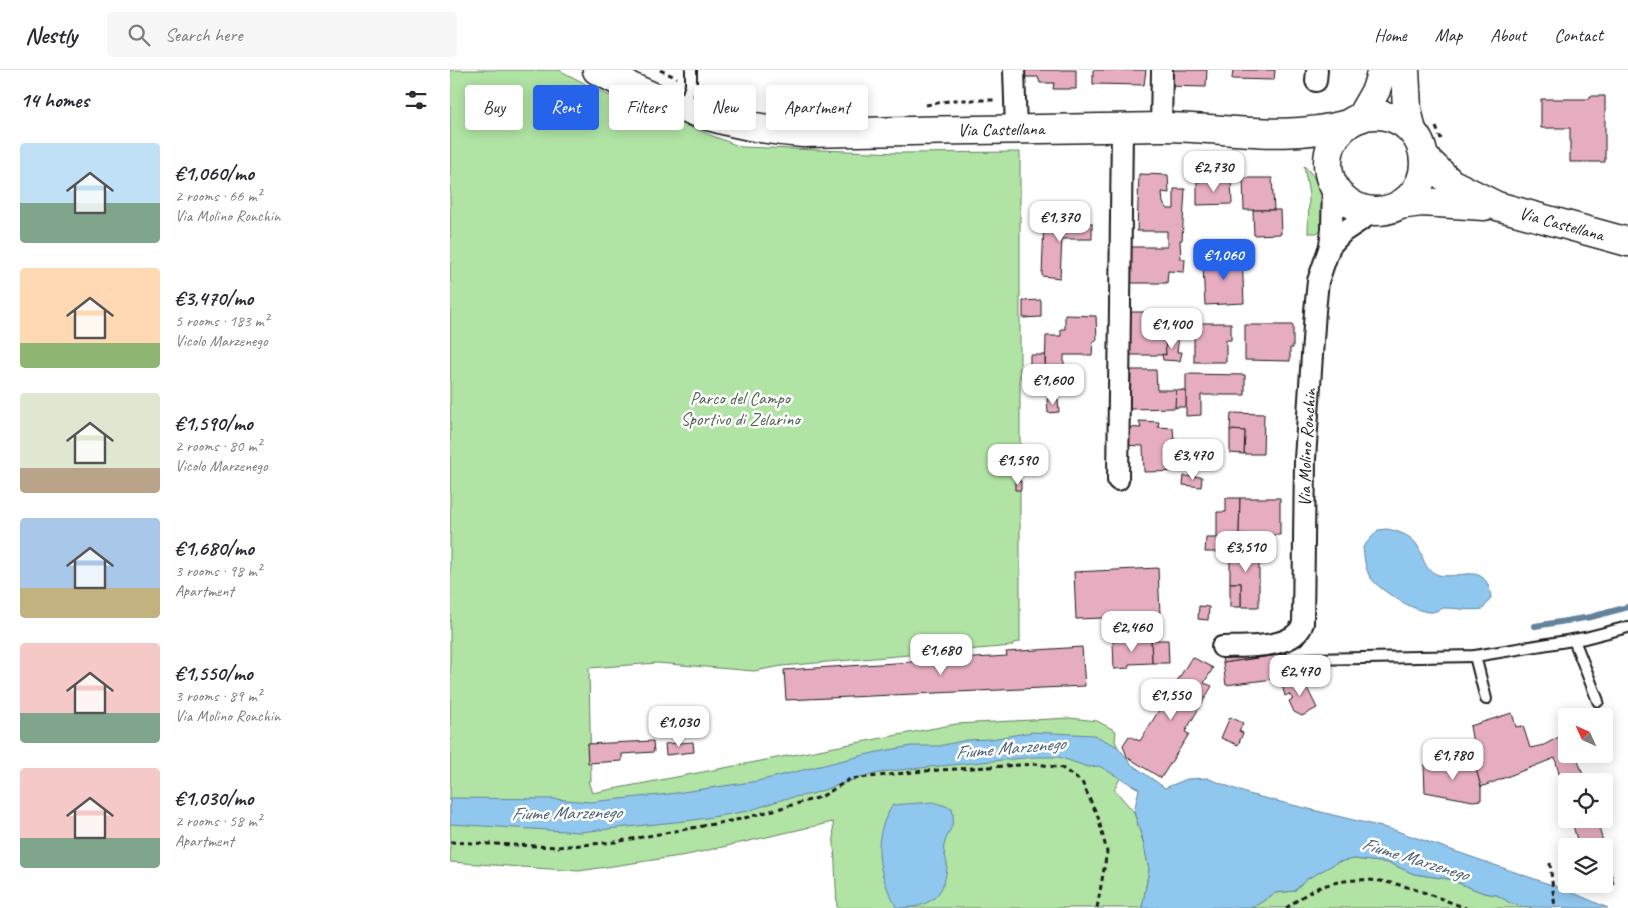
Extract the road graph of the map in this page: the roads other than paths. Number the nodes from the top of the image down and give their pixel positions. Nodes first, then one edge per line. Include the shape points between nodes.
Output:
1 (597, 70) edge
2 (691, 70) edge
3 (1014, 70) edge
4 (1162, 70) edge
5 (1382, 70) edge
6 (1405, 70) edge
7 (687, 97) junction
8 (1354, 121) junction
9 (1161, 127) junction
10 (1423, 127) junction
11 (1122, 128) junction
12 (1016, 129) junction
13 (1266, 134) junction
14 (1433, 150) junction
15 (1331, 180) junction
16 (1497, 206) junction
17 (1387, 208) junction
18 (1628, 242) edge
19 (1330, 246) junction
20 (1118, 480) dead end
21 (1628, 626) edge
22 (1574, 640) junction
23 (1222, 647) dead end
24 (1475, 656) junction
25 (1308, 659) dead end
26 (1486, 699) dead end
27 (1598, 701) dead end

1 - 7 street, Via Castellana via 632,88
2 - 7 lane
3 - 12 street
4 - 9 street
5 - 8 street via 1376,90
6 - 10 street via 1407,109
7 - 12 street, Via Castellana via 748,127 803,133
8 - 10 street via 1374,115 1388,116
8 - 13 street, Via Castellana via 1315,132
8 - 15 street via 1338,134 1331,147 1328,161
9 - 11 street, Via Castellana
9 - 13 street, Via Castellana
10 - 14 street via 1420,143
11 - 12 street, Via Castellana
11 - 20 street
13 - 15 street, Via Castellana via 1298,147 1313,158
14 - 16 street, Via Castellana via 1451,183
14 - 17 street via 1410,196
15 - 17 street via 1345,199 1357,207
15 - 19 street, Via Molino Ronchin via 1334,212
16 - 17 street, Via Castellana via 1422,202
16 - 18 street, Via Castellana
17 - 19 street, Via Molino Ronchin via 1343,232
19 - 23 street, Via Molino Ronchin via 1318,281 1314,321 1306,458 1303,623 1297,632 1280,642
21 - 22 lane
22 - 24 lane
22 - 27 lane
24 - 25 lane
24 - 26 lane

